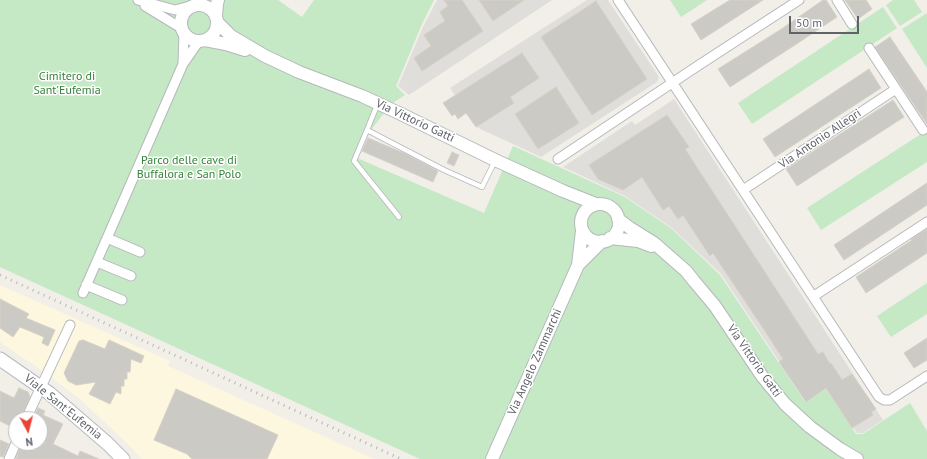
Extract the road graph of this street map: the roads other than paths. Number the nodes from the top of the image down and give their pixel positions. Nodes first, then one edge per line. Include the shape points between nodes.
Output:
1 (135, 0) edge
2 (138, 0) edge
3 (218, 0) edge
4 (618, 0) edge
5 (799, 0) edge
6 (837, 0) edge
7 (196, 4) edge
8 (217, 19) junction
9 (852, 24) dead end
10 (183, 30) junction
11 (202, 41) junction
12 (870, 48) dead end
13 (265, 56) junction
14 (183, 64) junction
15 (673, 83) junction
16 (896, 89) junction
17 (378, 104) junction
18 (367, 130) junction
19 (923, 130) dead end
20 (495, 160) junction
21 (558, 160) dead end
22 (744, 190) junction
23 (563, 191) junction
24 (596, 204) junction
25 (399, 217) dead end
26 (581, 217) junction
27 (618, 219) junction
28 (927, 222) edge
29 (582, 231) junction
30 (107, 238) junction
31 (606, 240) junction
32 (663, 251) junction
33 (140, 252) dead end
34 (97, 262) junction
35 (578, 265) junction
36 (131, 276) dead end
37 (814, 296) junction
38 (122, 300) dead end
39 (70, 325) dead end
40 (0, 359) edge
41 (927, 376) edge
42 (40, 387) junction
43 (30, 411) edge
44 (123, 459) edge
45 (492, 459) edge
46 (857, 459) edge

1 - 10 street
2 - 7 street via 175,10
3 - 8 street
4 - 15 street
5 - 15 street
6 - 9 street
7 - 8 street via 208,7
7 - 10 street via 182,15
8 - 11 street via 214,33
8 - 13 street, Via Vittorio Gatti via 231,36
10 - 11 street via 193,40
10 - 14 street
11 - 13 street, Via Vittorio Gatti via 226,44
11 - 14 street
12 - 16 street
13 - 17 street, Via Vittorio Gatti
14 - 30 street
15 - 21 street
15 - 22 street
16 - 19 street
16 - 22 street, Via Antonio Allegri
17 - 18 lane
17 - 20 street, Via Vittorio Gatti
18 - 20 lane via 482,187
18 - 25 lane via 354,161
20 - 23 street, Via Vittorio Gatti
22 - 37 street
23 - 24 street, Via Vittorio Gatti
23 - 26 street, Via Vittorio Gatti via 577,207
24 - 26 street via 585,210
24 - 27 street, Via Vittorio Gatti via 610,207
26 - 29 street, Via Vittorio Gatti
27 - 31 street via 616,232
27 - 32 street, Via Vittorio Gatti
28 - 37 street
29 - 31 street, Via Vittorio Gatti via 598,242
29 - 35 street, Via Angelo Zammarchi
30 - 33 street
30 - 34 street
31 - 32 street, Via Vittorio Gatti via 638,241
31 - 35 street, Via Angelo Zammarchi
32 - 46 street, Via Vittorio Gatti via 686,271 715,306 762,376 785,404 810,427
34 - 36 street
34 - 38 street via 84,289
35 - 45 street, Via Angelo Zammarchi
37 - 41 street via 881,399 890,400
39 - 42 street
40 - 42 main road, Viale Sant'Eufemia
42 - 43 street
42 - 44 main road, Viale Sant'Eufemia

